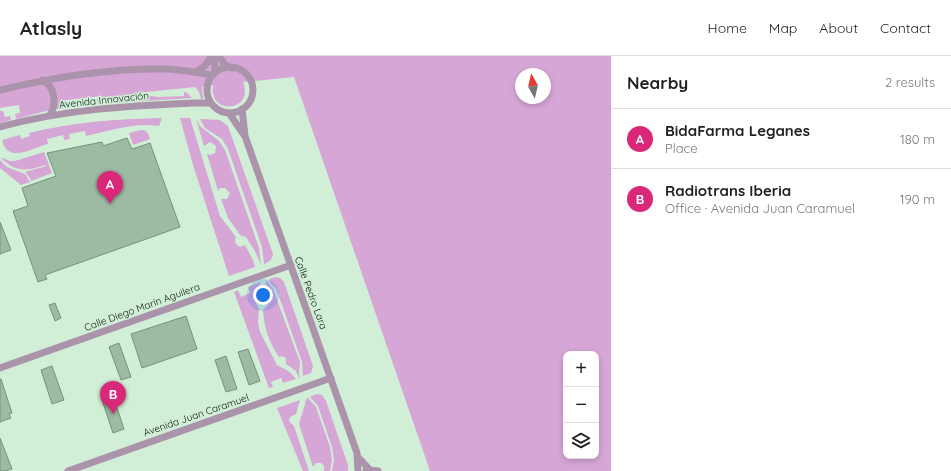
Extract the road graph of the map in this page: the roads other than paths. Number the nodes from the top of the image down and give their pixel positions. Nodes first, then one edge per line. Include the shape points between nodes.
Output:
1 (211, 56) edge
2 (214, 56) edge
3 (219, 56) edge
4 (233, 68) junction
5 (194, 73) junction
6 (214, 74) junction
7 (42, 80) junction
8 (0, 90) edge
9 (211, 103) junction
10 (242, 109) junction
11 (229, 113) junction
12 (50, 115) junction
13 (0, 127) edge
14 (245, 136) junction
15 (291, 265) junction
16 (0, 368) edge
17 (331, 378) junction
18 (358, 457) junction
19 (368, 470) edge
20 (68, 471) edge
21 (358, 471) edge
22 (378, 471) edge

1 - 5 street via 208,63
2 - 6 street
3 - 4 street via 225,65
4 - 6 street via 224,68
4 - 10 street via 245,74 252,85 251,99
5 - 6 street
5 - 7 street via 165,69 119,70
6 - 9 street via 207,89
7 - 8 street
7 - 12 street via 50,85 54,95 54,110
9 - 11 street via 222,112
9 - 12 street, Avenida Innovación via 123,106
10 - 11 street
10 - 14 street, Calle Pedro Lara
11 - 14 street, Calle Pedro Lara
12 - 13 street, Avenida Innovación
14 - 15 street, Calle Pedro Lara
15 - 16 street, Calle Diego Marín Aguilera
15 - 17 street, Calle Pedro Lara
17 - 18 street, Calle Pedro Lara
17 - 20 street, Avenida Juan Caramuel
18 - 19 street, Calle Pedro Lara
18 - 21 street, Calle Pedro Lara
19 - 22 street

